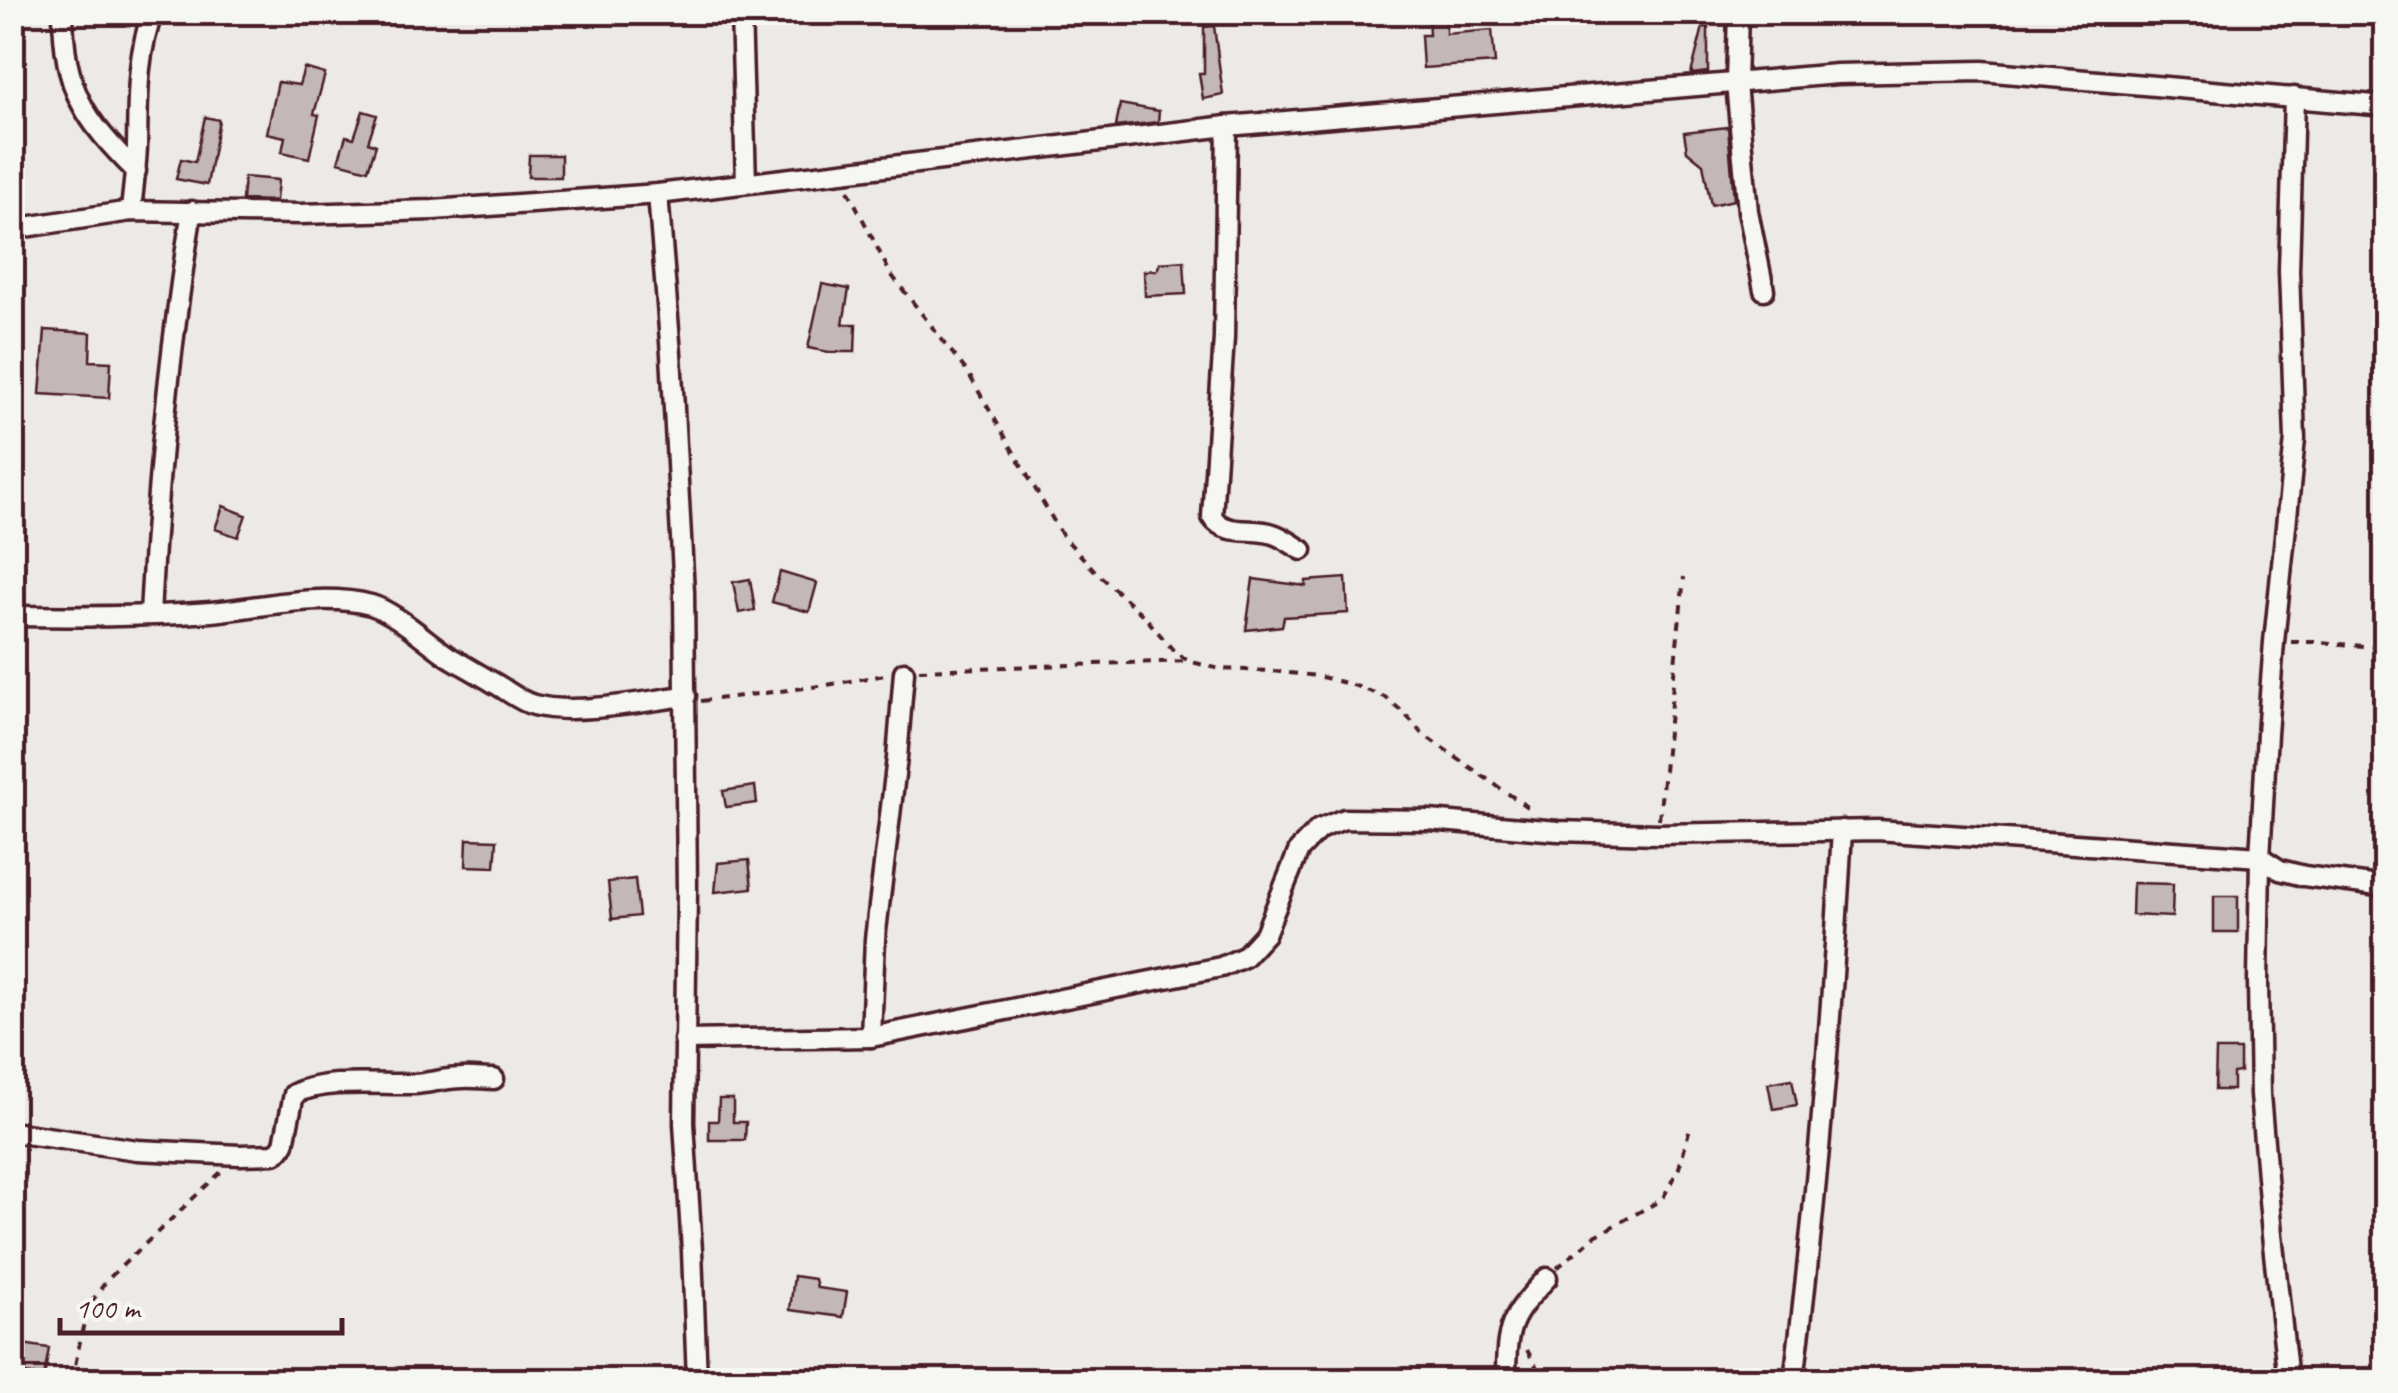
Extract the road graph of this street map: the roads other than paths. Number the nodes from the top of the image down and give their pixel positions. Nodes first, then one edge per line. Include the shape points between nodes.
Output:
1 (63, 12) edge
2 (153, 12) edge
3 (742, 12) edge
4 (1738, 12) edge
5 (1736, 84) junction
6 (2294, 97) junction
7 (2386, 106) edge
8 (1227, 126) junction
9 (136, 172) junction
10 (746, 183) junction
11 (658, 194) junction
12 (130, 211) junction
13 (192, 211) junction
14 (12, 228) edge
15 (1764, 290) dead end
16 (1302, 550) dead end
17 (150, 614) junction
18 (12, 616) edge
19 (904, 672) road end
20 (686, 700) junction
21 (1842, 830) junction
22 (2260, 857) junction
23 (2386, 887) edge
24 (871, 1036) junction
25 (684, 1040) junction
26 (494, 1079) dead end
27 (12, 1132) edge
28 (1547, 1278) road end
29 (697, 1380) edge
30 (1506, 1380) edge
31 (1794, 1380) edge
32 (2288, 1380) edge

1 - 9 street via 70,78 82,109
2 - 9 street via 138,71
3 - 10 street
4 - 5 street
5 - 6 street via 1982,71
5 - 8 street
5 - 15 street via 1748,211
6 - 7 street
6 - 22 street via 2288,271 2295,439
8 - 10 street
8 - 16 street via 1224,338 1212,517 1224,529 1275,534
9 - 12 street
10 - 11 street
11 - 13 street via 433,210
11 - 20 street
12 - 13 street
12 - 14 street
13 - 17 street via 157,482
17 - 18 street
17 - 20 street via 309,601 374,606 534,705
19 - 24 street
20 - 25 street
21 - 22 street
21 - 24 street via 1658,834 1344,819 1319,828 1299,850 1265,934 1244,957 1175,978
21 - 31 street via 1827,1061
22 - 23 street via 2304,876
22 - 32 street via 2260,1095
24 - 25 street
25 - 29 street
26 - 27 street via 299,1091 284,1144 274,1154 136,1150
28 - 30 street via 1511,1323

